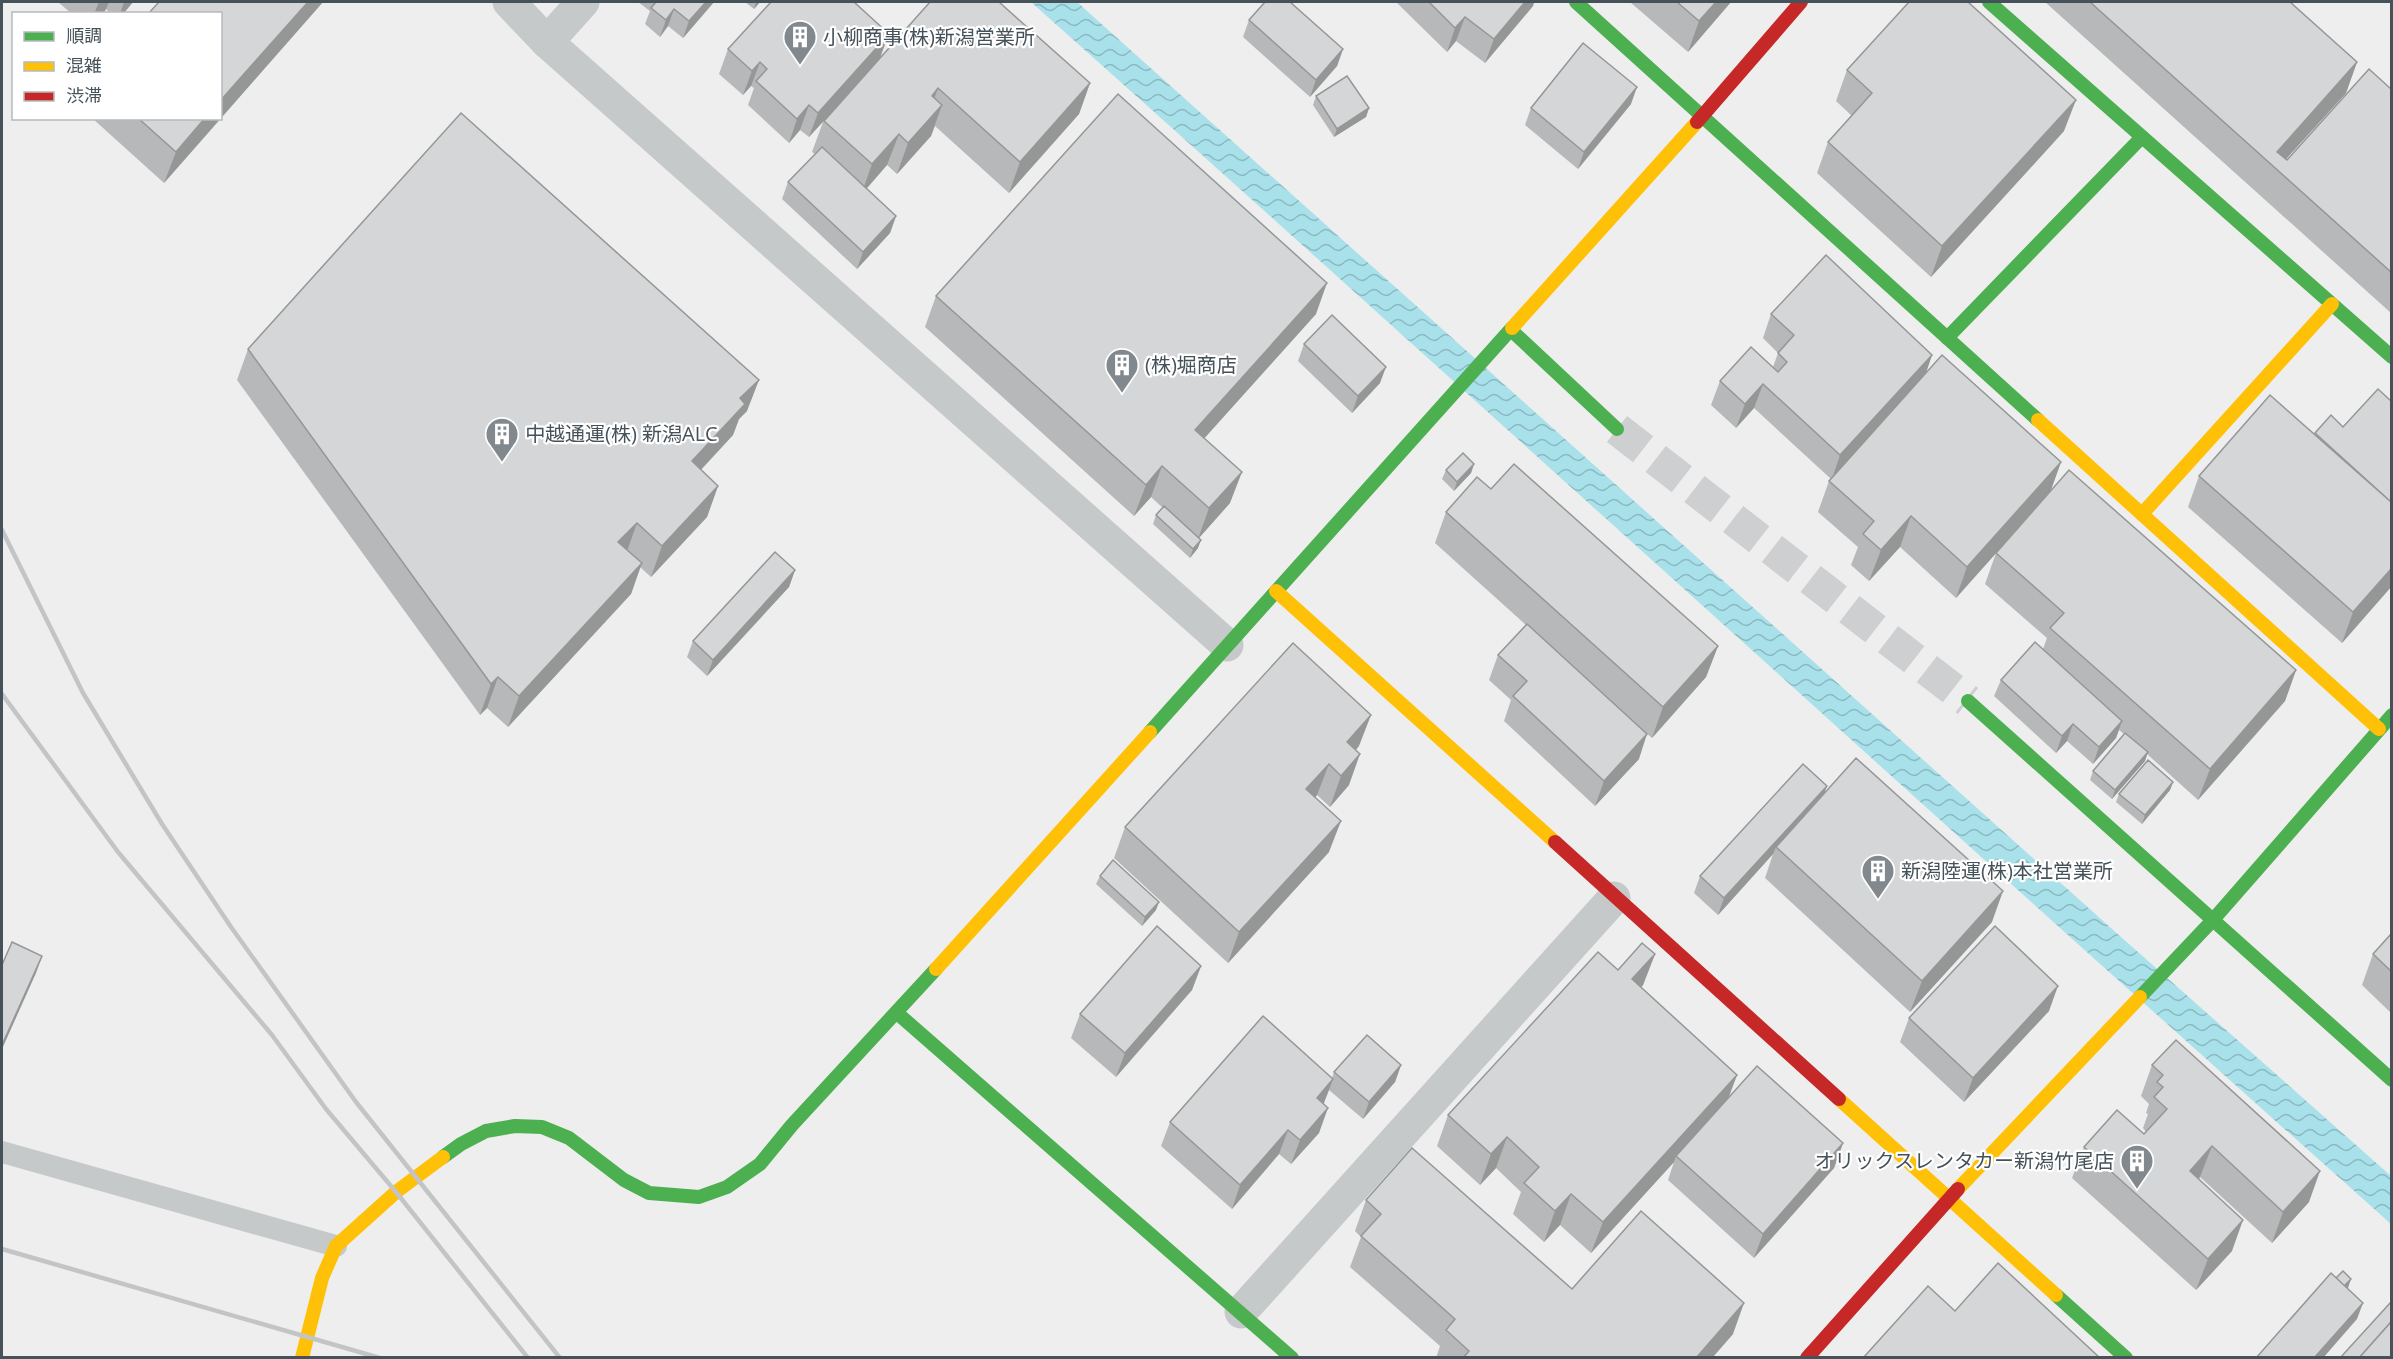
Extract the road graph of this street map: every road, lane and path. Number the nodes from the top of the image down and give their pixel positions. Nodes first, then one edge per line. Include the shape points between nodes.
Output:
1 (509, 2) edge
2 (584, 2) edge
3 (1576, 2) edge
4 (1801, 2) edge
5 (1989, 2) edge
6 (547, 42) junction
7 (1702, 117) junction
8 (2142, 137) junction
9 (2332, 304) junction
10 (1511, 330) junction
11 (1947, 338) junction
12 (2391, 357) edge
13 (1617, 429) tunnel mouth
14 (2142, 514) junction
15 (1276, 591) junction
16 (1227, 645) junction
17 (1968, 701) tunnel mouth
18 (2391, 715) edge
19 (2379, 729) junction
20 (1614, 898) junction
21 (2212, 921) junction
22 (897, 1013) junction
23 (2391, 1080) edge
24 (2, 1152) edge
25 (1949, 1198) junction
26 (336, 1246) junction
27 (1240, 1312) junction
28 (302, 1358) edge
29 (1292, 1358) edge
30 (1807, 1358) edge
31 (2126, 1358) edge

1 - 6 street
2 - 6 street
3 - 7 street
4 - 7 street
5 - 8 street
6 - 16 street
7 - 10 street
7 - 11 street
8 - 9 street
8 - 11 street
9 - 12 street
9 - 14 street
10 - 13 street
10 - 15 street
11 - 14 street
14 - 19 street
15 - 16 street
15 - 20 street
16 - 22 street
17 - 21 street
18 - 19 street
19 - 21 street
20 - 25 street
20 - 27 street
21 - 23 street
21 - 25 street
22 - 26 street via 760,1164 727,1187 699,1197 649,1193 624,1180 568,1138 542,1127 514,1126 486,1131 461,1144 396,1192
22 - 27 street
24 - 26 lane
25 - 30 street
25 - 31 street
26 - 28 street via 322,1278
27 - 29 street

